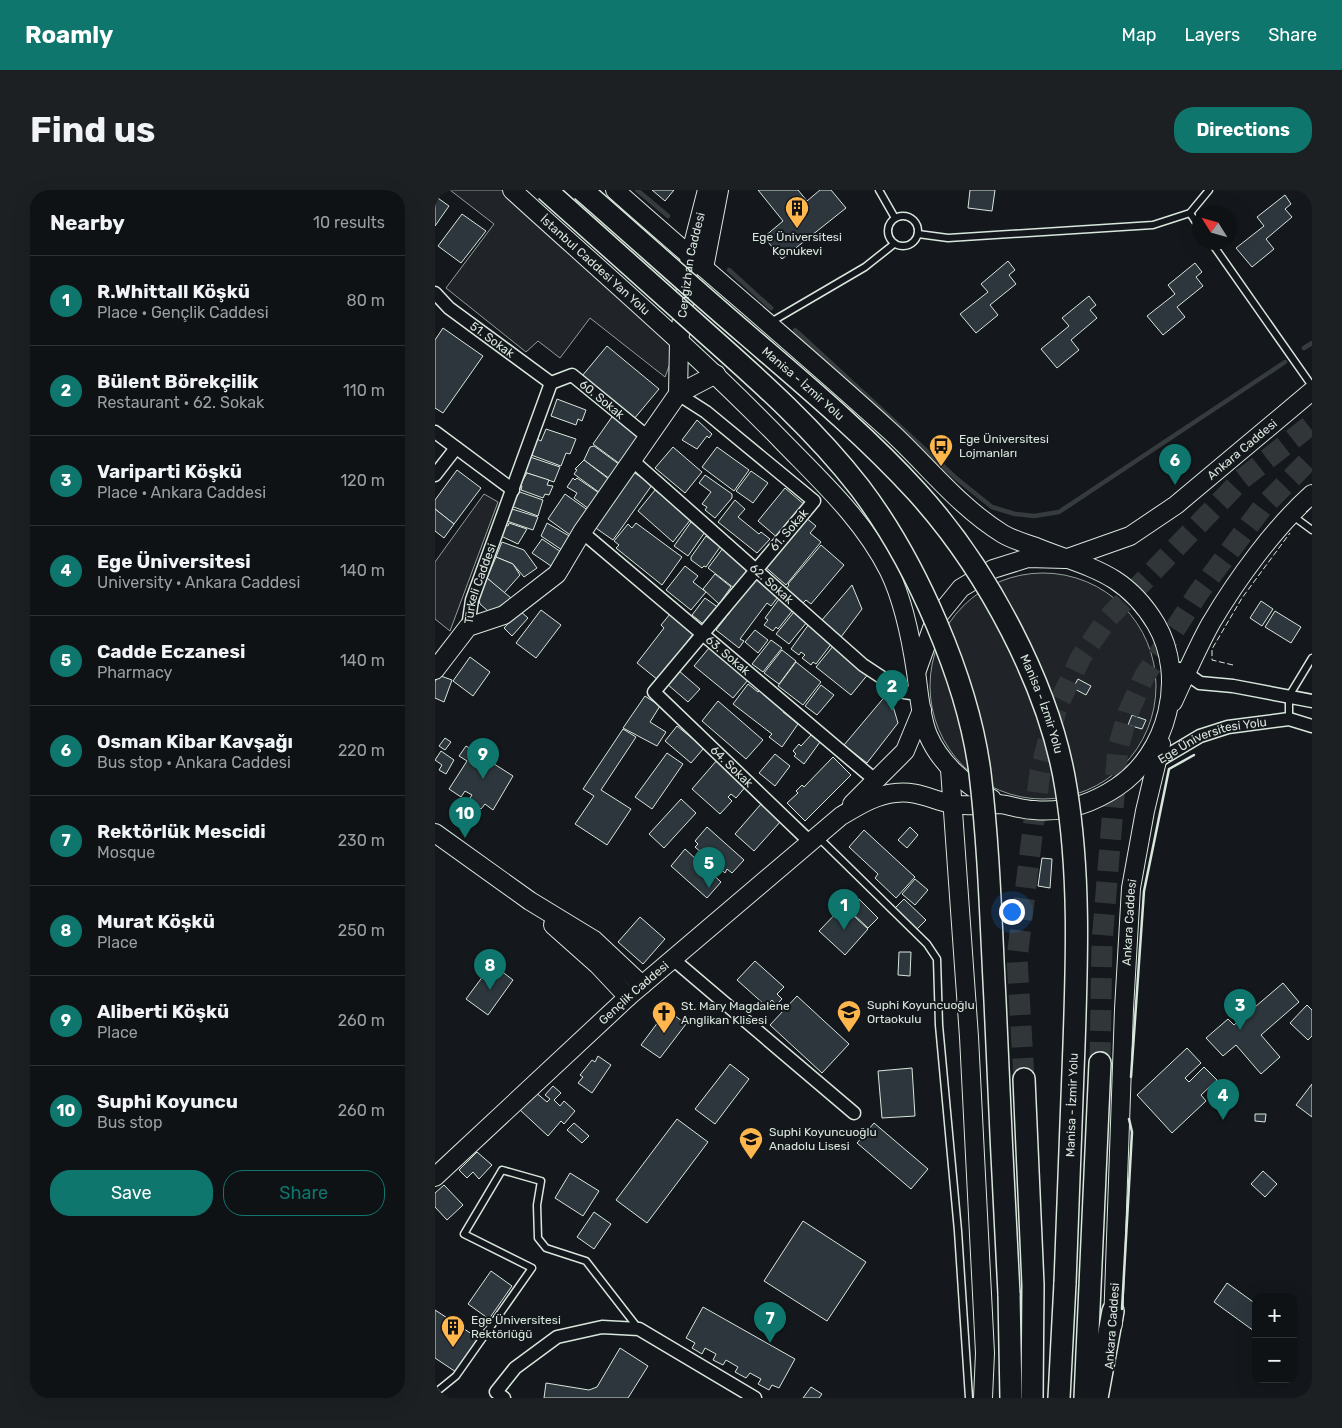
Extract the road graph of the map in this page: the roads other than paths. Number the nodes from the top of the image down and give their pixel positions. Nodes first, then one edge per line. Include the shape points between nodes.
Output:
1 (512, 190) edge
2 (546, 190) edge
3 (582, 190) edge
4 (615, 190) edge
5 (707, 190) edge
6 (719, 190) edge
7 (879, 190) edge
8 (1209, 190) edge
9 (1190, 213) junction
10 (1192, 216) edge
11 (895, 218) junction
12 (918, 234) junction
13 (894, 244) junction
14 (1217, 250) edge
15 (690, 256) junction
16 (704, 268) junction
17 (437, 298) edge
18 (768, 323) junction
19 (679, 342) junction
20 (716, 374) junction
21 (551, 383) junction
22 (1312, 386) edge
23 (1312, 391) edge
24 (678, 394) junction
25 (435, 432) edge
26 (649, 438) junction
27 (457, 448) junction
28 (633, 460) junction
29 (435, 475) edge
30 (513, 490) junction
31 (1312, 494) edge
32 (1291, 515) junction
33 (1312, 530) edge
34 (582, 532) junction
35 (1065, 559) junction
36 (756, 568) junction
37 (468, 627) junction
38 (703, 633) junction
39 (1312, 658) edge
40 (1169, 661) junction
41 (435, 670) edge
42 (917, 672) junction
43 (1187, 673) junction
44 (654, 692) joint
45 (1289, 696) junction
46 (1312, 701) edge
47 (920, 702) junction
48 (1170, 710) junction
49 (1289, 719) junction
50 (1312, 726) edge
51 (1156, 762) junction
52 (950, 770) junction
53 (875, 780) junction
54 (1120, 785) junction
55 (1003, 804) junction
56 (954, 805) junction
57 (841, 816) junction
58 (813, 839) junction
59 (436, 840) edge
60 (530, 901) junction
61 (674, 960) junction
62 (642, 985) junction
63 (628, 997) junction
64 (1100, 1064) tunnel mouth
65 (1024, 1079) tunnel mouth
66 (854, 1114) dead end
67 (435, 1177) edge
68 (1113, 1311) junction
69 (639, 1329) junction
70 (435, 1393) edge
71 (504, 1398) edge
72 (755, 1398) edge
73 (969, 1398) edge
74 (983, 1398) edge
75 (1011, 1398) edge
76 (1032, 1398) edge
77 (1059, 1398) edge
78 (1085, 1398) edge
79 (1097, 1398) edge
80 (1107, 1398) edge

1 - 19 main road, İstanbul Caddesi Yan Yolu
2 - 75 highway, Manisa - İzmir Yolu, bridge via 818,437 861,489 887,529 935,620 968,717 979,770 990,897
3 - 77 highway, Manisa - İzmir Yolu, bridge via 833,410 919,495 985,586 1011,629 1034,678 1057,746 1074,845 1077,946
4 - 15 main road
5 - 15 main road, Cengizhan Caddesi
6 - 16 main road, Cengizhan Caddesi
7 - 11 lane
8 - 9 lane
9 - 10 lane
9 - 12 lane via 1153,225 948,238
11 - 12 lane via 909,217 916,224
11 - 13 lane via 888,230
12 - 13 lane via 909,245
13 - 18 lane via 865,267
14 - 22 lane
15 - 16 main road
15 - 19 main road, Cengizhan Caddesi
16 - 18 main road
17 - 21 street, 51. Sokak
18 - 35 main road via 892,433 974,515 1007,536
19 - 20 main road, İstanbul Caddesi Yan Yolu
19 - 24 main road
20 - 24 main road
20 - 42 main road, İstanbul Caddesi Yan Yolu via 853,514 889,571 904,612
21 - 26 street, 60. Sokak via 572,374
21 - 30 street, Türkeli Caddesi
23 - 35 main road, Ankara Caddesi via 1176,505 1138,531
24 - 26 main road
24 - 36 street, 61. Sokak via 706,412 814,501
25 - 27 street
26 - 28 main road
27 - 29 street
27 - 30 street
28 - 34 main road
28 - 36 street, 62. Sokak
30 - 37 street, Türkeli Caddesi via 471,600
31 - 32 main road, Ankara Caddesi
32 - 33 lane
32 - 43 main road, Ankara Caddesi via 1248,568 1211,623
34 - 37 main road via 557,574 504,615
34 - 38 street, 63. Sokak
35 - 40 main road via 1109,575 1137,597 1157,627
35 - 42 main road via 1028,558 993,569 961,588 935,620
36 - 38 street, 61. Sokak
36 - 47 street, 62. Sokak via 863,665
37 - 41 main road, Türkeli Caddesi
38 - 44 street, 61. Sokak
38 - 53 street, 63. Sokak
39 - 45 lane
40 - 43 street
40 - 48 main road
42 - 47 main road
43 - 45 street via 1201,683
43 - 48 main road, Ankara Caddesi
44 - 58 street, 64. Sokak
45 - 46 street
45 - 49 lane
47 - 52 main road via 928,735
47 - 53 main road, Gençlik Caddesi via 905,750
48 - 51 main road, Ankara Caddesi
48 - 54 main road via 1142,765
49 - 50 street, Ege Üniversitesi Yolu
49 - 51 street, Ege Üniversitesi Yolu via 1228,727 1201,736
51 - 54 street, Ege Üniversitesi Yolu
51 - 68 main road, Ankara Caddesi via 1131,888
52 - 55 main road via 974,790
52 - 56 main road
53 - 57 main road, Gençlik Caddesi
54 - 55 main road via 1095,800 1065,809 1034,810
55 - 56 main road, Gençlik Caddesi
56 - 57 main road, Gençlik Caddesi via 912,792 893,793 866,801
56 - 74 main road via 985,1352
57 - 58 main road, Gençlik Caddesi
58 - 61 main road, Gençlik Caddesi
58 - 73 lane via 927,944 937,958 939,1025
59 - 60 main road
60 - 62 main road via 594,940
60 - 63 main road
61 - 62 main road, Gençlik Caddesi
61 - 66 street
62 - 63 main road, Gençlik Caddesi
63 - 67 main road, Gençlik Caddesi
64 - 78 highway, Ankara Caddesi
65 - 76 highway via 1033,1285
68 - 79 highway
68 - 80 main road, Ankara Caddesi
69 - 70 lane via 586,1261 546,1248 538,1238 537,1205 541,1181 502,1170 464,1234 532,1268 456,1376
69 - 71 street via 602,1327 557,1337 515,1368 496,1392
69 - 72 street

